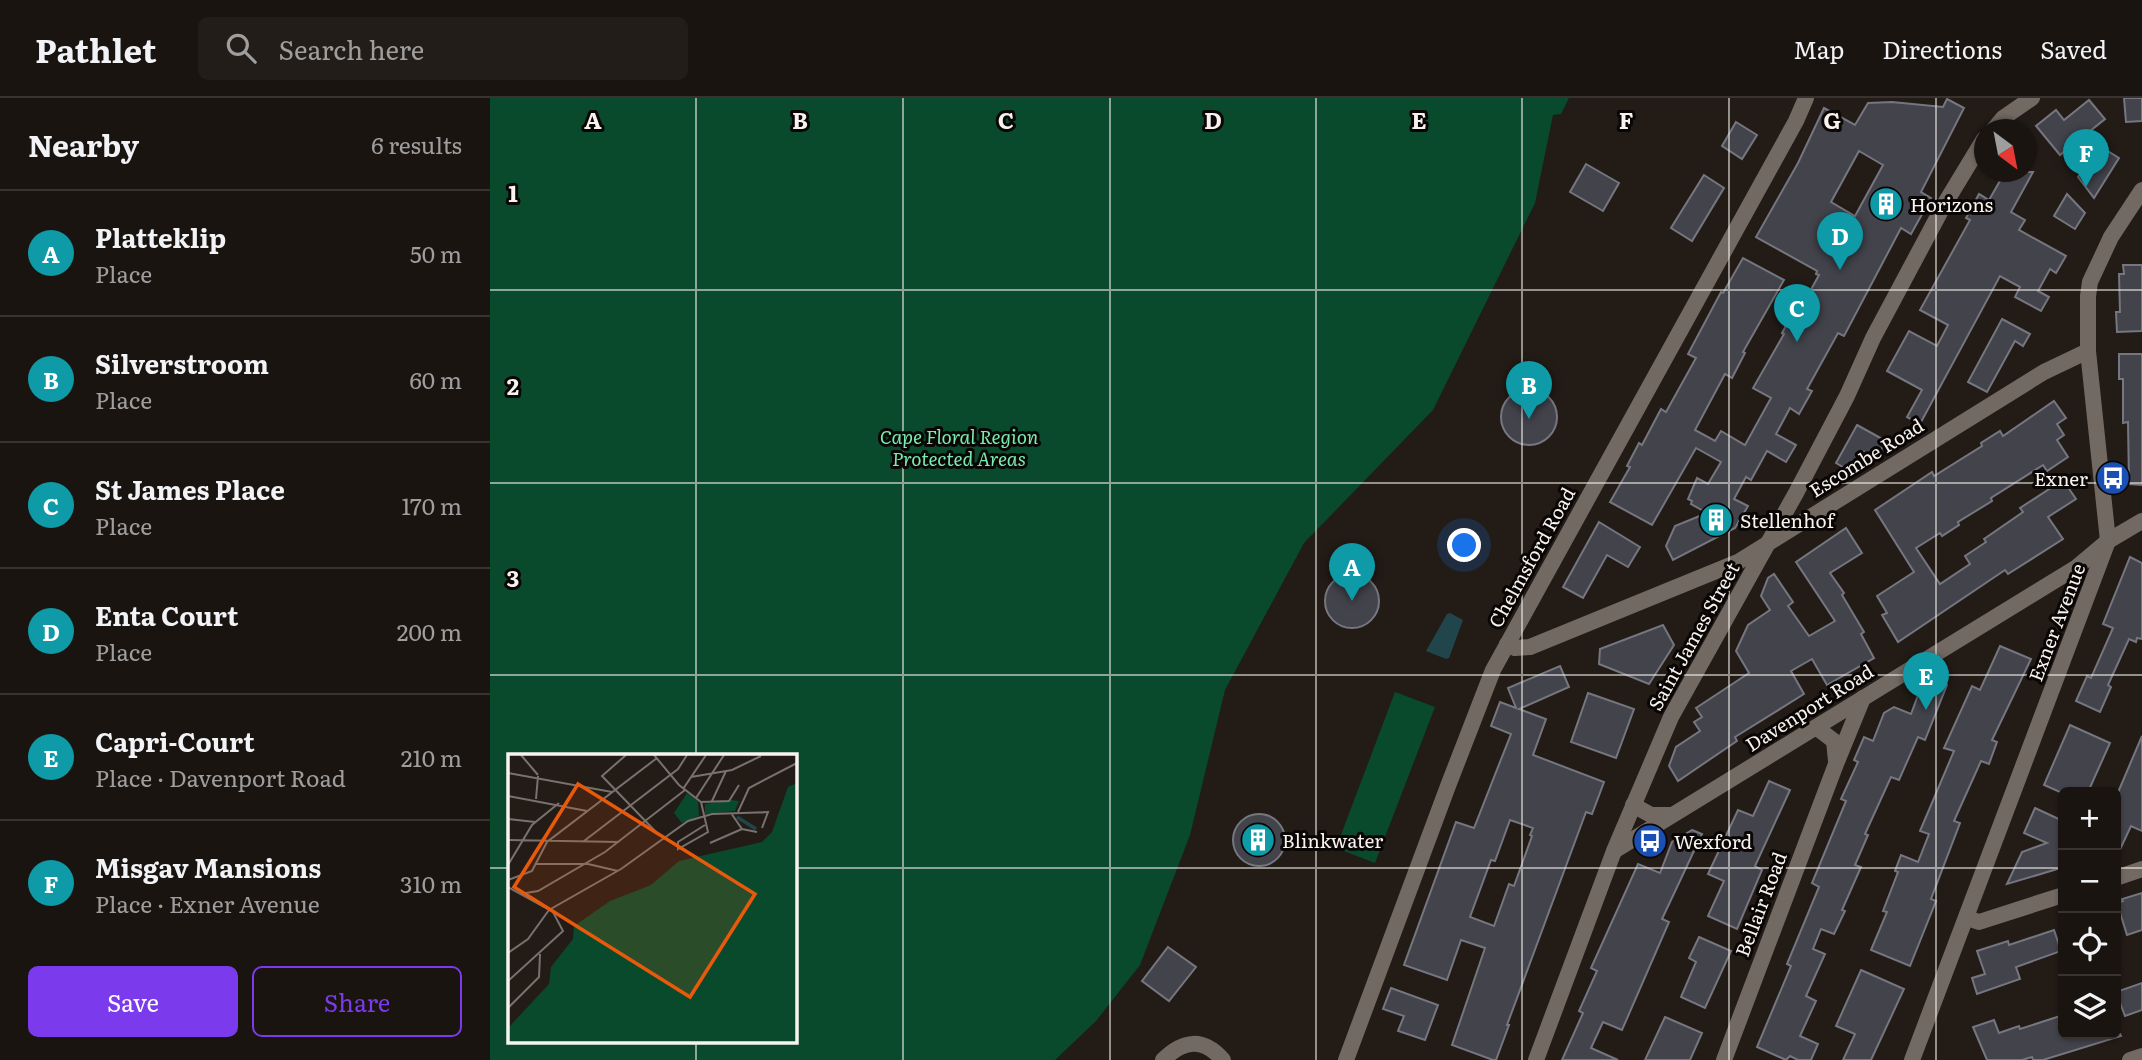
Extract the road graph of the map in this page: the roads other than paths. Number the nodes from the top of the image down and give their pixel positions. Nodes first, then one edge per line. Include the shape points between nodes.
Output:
1 (1806, 98) edge
2 (2032, 98) edge
3 (2002, 119) edge
4 (1974, 154) edge
5 (2142, 190) edge
6 (2088, 351) junction
7 (2142, 521) edge
8 (2108, 541) junction
9 (1768, 543) junction
10 (1507, 644) junction
11 (1863, 698) junction
12 (1817, 728) junction
13 (1836, 764) junction
14 (1633, 804) junction
15 (1674, 815) junction
16 (1614, 851) junction
17 (2142, 869) edge
18 (2121, 876) edge
19 (2058, 897) edge
20 (1967, 918) junction
21 (2142, 1056) edge
22 (1163, 1060) edge
23 (1223, 1060) edge
24 (1346, 1060) edge
25 (1536, 1060) edge
26 (1724, 1060) edge
27 (1912, 1060) edge
28 (2130, 1060) edge

1 - 10 street, Chelmsford Road
2 - 3 street
4 - 9 street, Saint James Street
5 - 6 street, Exner Avenue via 2110,237 2090,282
6 - 8 street, Exner Avenue
6 - 9 street, Escombe Road via 2044,372
7 - 8 street, Davenport Road
8 - 11 street, Davenport Road via 2077,567
8 - 20 street, Exner Avenue
9 - 10 street, Escombe Road via 1738,562 1530,648
9 - 14 street, Saint James Street via 1671,717
10 - 24 street, Chelmsford Road via 1448,786
11 - 12 street, Davenport Road
11 - 13 street, Bellair Road
12 - 13 street via 1834,741
12 - 15 street, Davenport Road
13 - 26 street, Bellair Road
14 - 15 street via 1651,816
14 - 16 street, Saint James Street
15 - 16 street, Davenport Road
16 - 25 street, Saint James Street
17 - 18 street
19 - 20 street via 1979,922
20 - 27 street, Exner Avenue
21 - 28 street
22 - 23 street via 1189,1043 1214,1050

